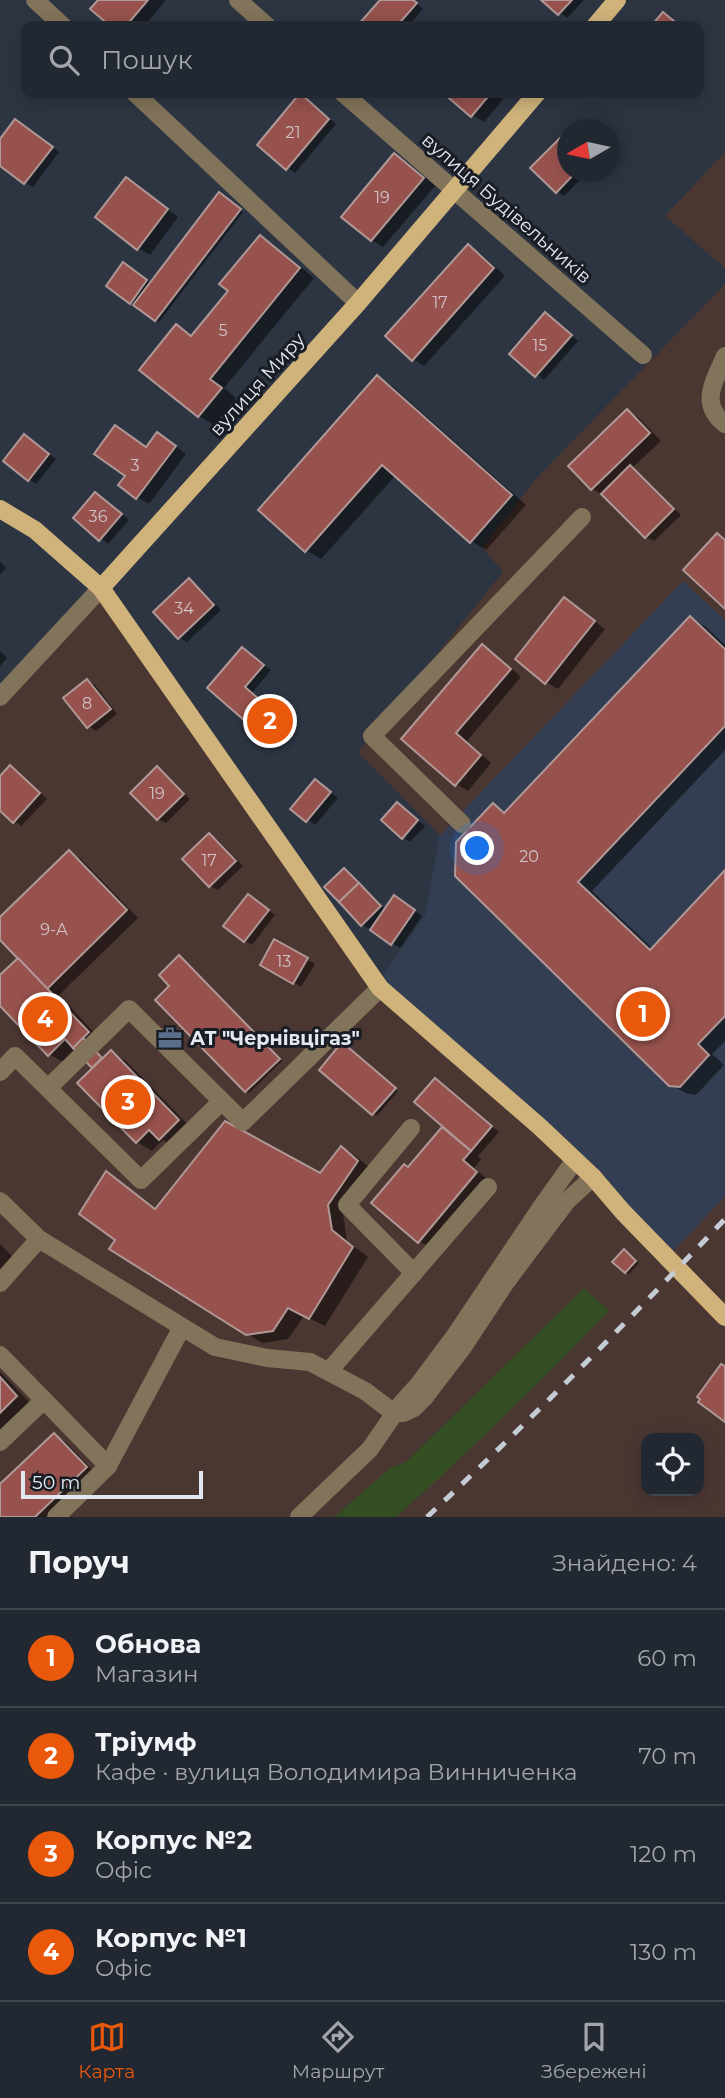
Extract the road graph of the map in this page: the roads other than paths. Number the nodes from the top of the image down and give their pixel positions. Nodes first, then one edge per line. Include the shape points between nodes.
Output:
1 (35, 0) edge
2 (238, 0) edge
3 (617, 0) edge
4 (58, 21) edge
5 (262, 21) edge
6 (598, 21) edge
7 (140, 98) edge
8 (349, 98) edge
9 (533, 98) edge
10 (455, 189) junction
11 (358, 303) junction
12 (643, 355) dead end
13 (725, 356) edge
14 (725, 424) edge
15 (0, 509) edge
16 (582, 517) dead end
17 (102, 588) junction
18 (0, 697) edge
19 (462, 824) dead end
20 (380, 988) junction
21 (0, 1072) edge
22 (48, 1088) junction
23 (222, 1101) junction
24 (411, 1128) dead end
25 (575, 1160) junction
26 (593, 1177) junction
27 (488, 1187) dead end
28 (0, 1201) edge
29 (39, 1239) junction
30 (414, 1273) junction
31 (0, 1283) edge
32 (725, 1317) edge
33 (182, 1327) junction
34 (0, 1355) edge
35 (329, 1371) junction
36 (44, 1399) junction
37 (394, 1413) junction
38 (0, 1442) edge
39 (107, 1466) junction
40 (55, 1517) edge
41 (299, 1517) edge

1 - 4 street
2 - 5 street
3 - 6 main road
7 - 11 street
8 - 10 street, вулиця Будівельників
9 - 10 main road, вулиця Миру
10 - 11 main road, вулиця Миру
10 - 12 street, вулиця Будівельників
11 - 17 main road, вулиця Миру
13 - 14 street via 709,398 714,415
15 - 17 main road via 35,530
16 - 19 street via 372,736
17 - 18 street, вулиця Миру
17 - 20 main road
20 - 23 street via 243,1122
20 - 25 main road
21 - 22 street via 15,1056
22 - 23 street via 129,1009
22 - 23 street via 141,1180
24 - 30 street via 347,1205
25 - 26 main road
25 - 37 street via 454,1337
26 - 32 main road
26 - 37 street via 566,1202 424,1398 414,1408
27 - 30 street
28 - 29 street
29 - 31 street
29 - 33 street
30 - 35 street
33 - 35 street via 215,1347 310,1363
33 - 39 street
34 - 36 street
35 - 37 street
36 - 38 street
36 - 39 street
37 - 41 street via 370,1449
39 - 40 street

